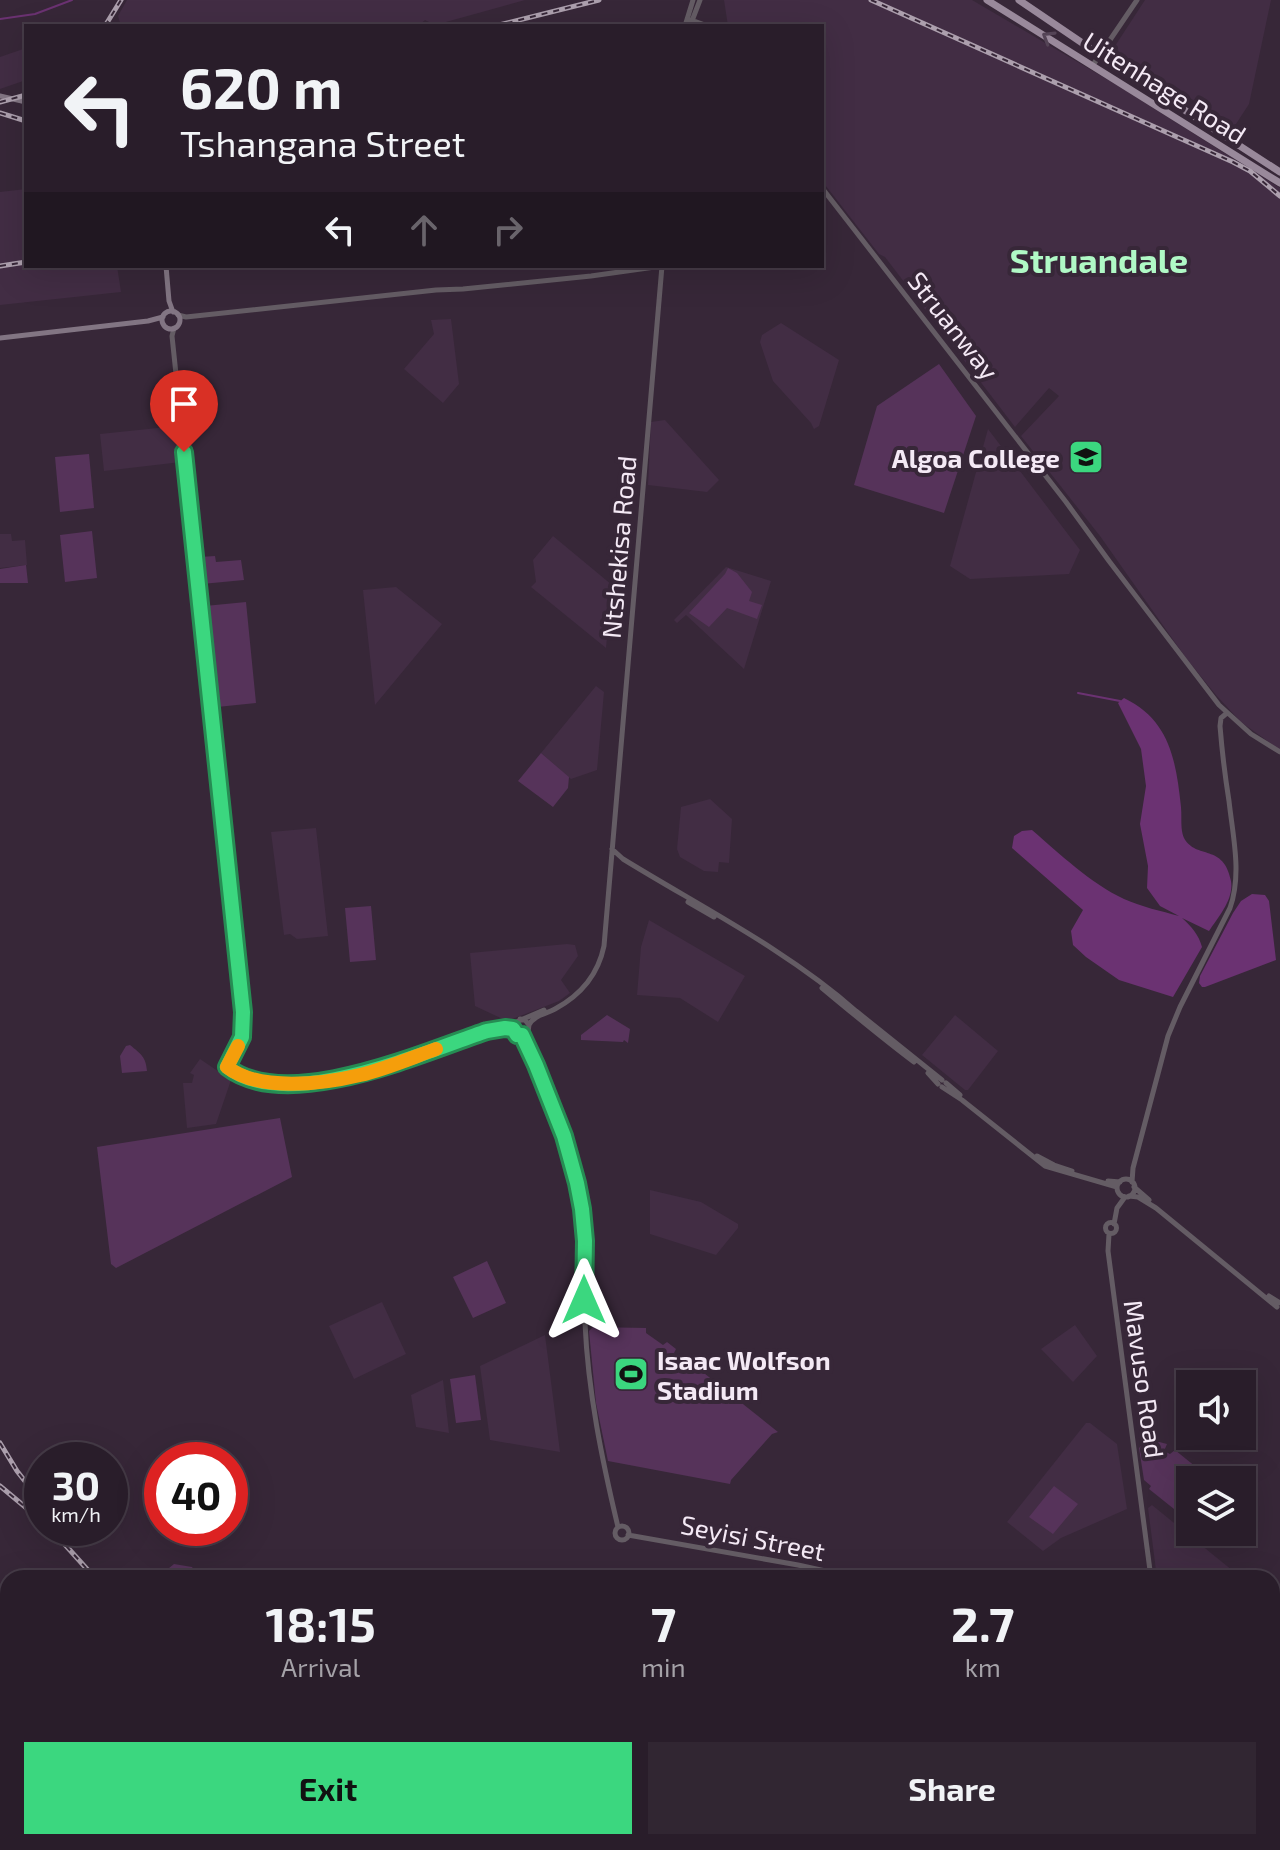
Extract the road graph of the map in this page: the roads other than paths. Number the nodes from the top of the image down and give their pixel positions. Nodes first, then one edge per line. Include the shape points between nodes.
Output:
1 (693, 0) edge
2 (700, 0) edge
3 (987, 0) edge
4 (1019, 0) edge
5 (1137, 0) edge
6 (688, 23) edge
7 (1108, 44) junction
8 (1100, 55) junction
9 (1114, 64) junction
10 (1093, 65) junction
11 (0, 96) edge
12 (24, 102) edge
13 (1280, 172) edge
14 (1280, 183) edge
15 (824, 191) edge
16 (166, 268) edge
17 (647, 268) edge
18 (662, 268) edge
19 (169, 301) junction
20 (177, 316) junction
21 (167, 322) junction
22 (0, 338) edge
23 (1227, 713) junction
24 (1280, 752) edge
25 (612, 848) junction
26 (611, 857) junction
27 (622, 862) junction
28 (610, 868) junction
29 (778, 955) junction
30 (840, 1001) junction
31 (560, 1006) junction
32 (516, 1024) junction
33 (529, 1025) junction
34 (524, 1034) junction
35 (1133, 1168) junction
36 (1120, 1183) junction
37 (1133, 1185) junction
38 (1125, 1196) junction
39 (1279, 1306) edge
40 (620, 1526) junction
41 (628, 1533) junction
42 (820, 1570) edge
43 (1150, 1570) edge

1 - 6 street
2 - 6 street
10 -> 3 main road, Uitenhage Road
4 - 8 main road, Uitenhage Road
5 - 7 street
7 - 8 street
7 - 9 main road
8 - 9 main road, Uitenhage Road
8 - 10 street
9 - 13 main road, Uitenhage Road
10 - 14 main road, Uitenhage Road
11 - 12 main road
15 - 23 street, Struanway
16 - 19 main road
17 - 20 street
18 - 25 street, Ntshekisa Road
19 - 20 main road
19 - 21 main road
20 - 21 main road
20 - 21 main road via 178,325
21 - 22 main road
21 - 32 street via 243,1012 242,1037 227,1067 269,1083 343,1078
23 - 24 street, Struanway
23 - 35 street via 1220,726 1236,886 1168,1036
25 - 26 street, Ntshekisa Road
25 - 29 street
26 - 27 street
26 - 28 street, Ntshekisa Road
27 - 28 street
27 - 29 street
28 - 31 street, Ntshekisa Road via 600,962 586,984
29 - 30 street
29 - 30 street
30 - 36 street via 1045,1166
31 - 32 street
31 - 33 street
32 - 33 street via 525,1020
32 - 34 street via 517,1035
33 - 34 street
34 - 40 street via 564,1136 580,1195 587,1360
35 - 36 street
35 - 37 street
36 - 37 street
36 - 38 street
37 - 38 street, Mavuso Road via 1134,1192
37 - 39 street
38 - 39 street via 1156,1208
38 - 43 street, Mavuso Road via 1115,1207 1116,1230 1109,1234 1108,1251
40 - 41 street
40 - 41 street via 614,1533 617,1539 624,1540
41 - 42 street, Seyisi Street

